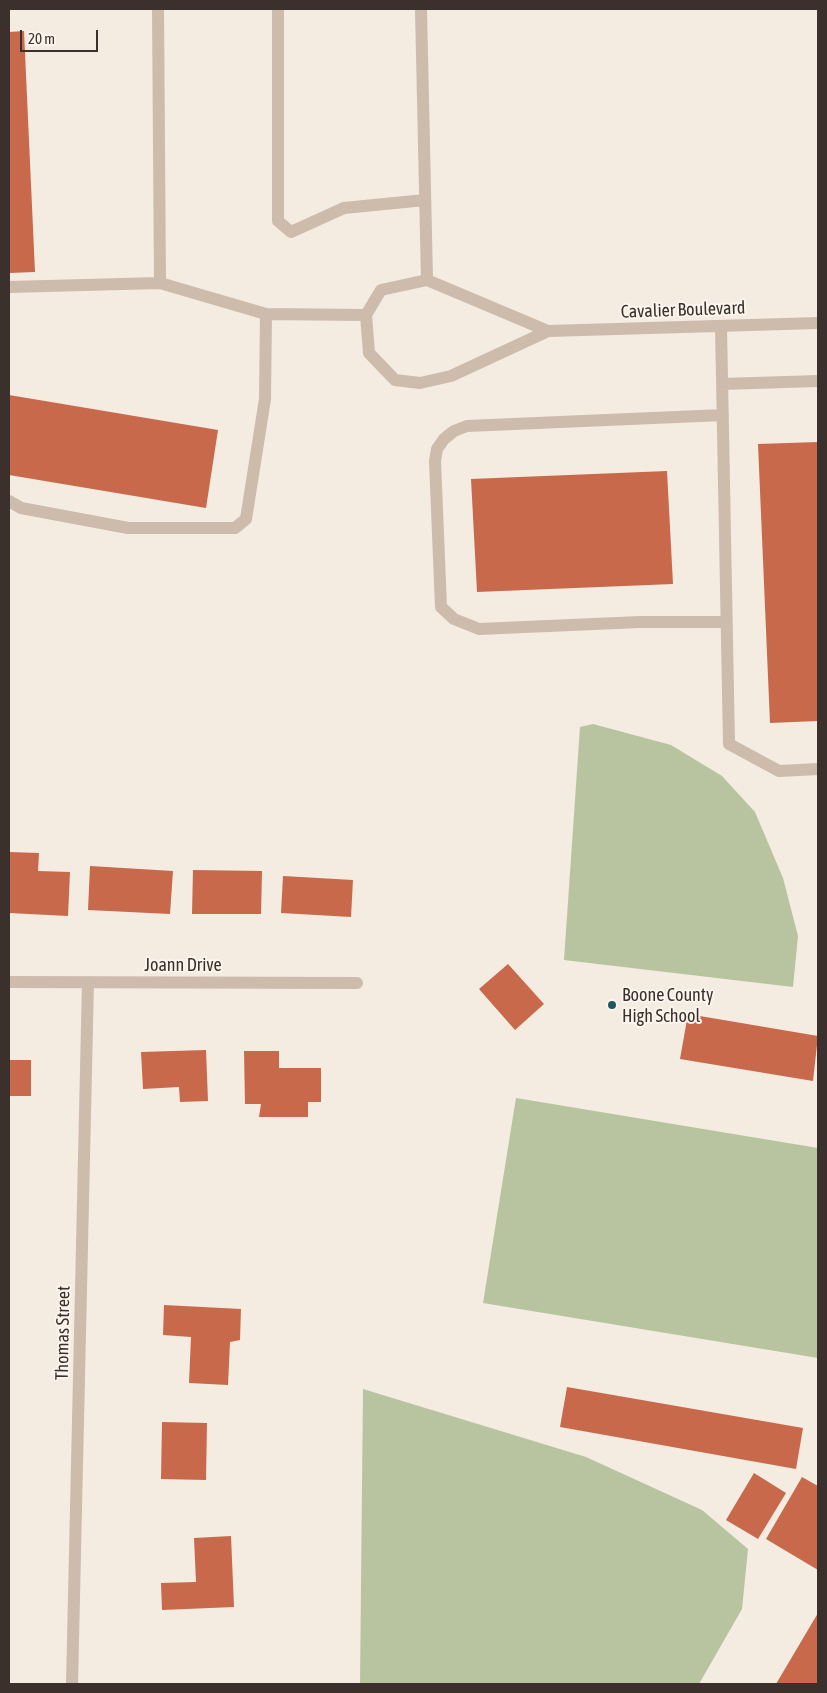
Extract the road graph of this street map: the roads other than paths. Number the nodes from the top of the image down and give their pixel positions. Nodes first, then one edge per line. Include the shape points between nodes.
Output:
1 (158, 9) edge
2 (278, 9) edge
3 (421, 9) edge
4 (425, 200) junction
5 (427, 280) junction
6 (160, 283) junction
7 (9, 287) edge
8 (266, 314) junction
9 (366, 315) junction
10 (818, 323) edge
11 (721, 326) junction
12 (548, 331) junction
13 (818, 381) edge
14 (722, 384) junction
15 (723, 415) junction
16 (9, 500) edge
17 (726, 622) junction
18 (818, 768) edge
19 (9, 982) edge
20 (88, 982) junction
21 (358, 983) dead end
22 (72, 1684) edge

1 - 6 street
2 - 4 street via 278,221 291,232 344,208
3 - 4 street
4 - 5 street
5 - 9 street via 381,290
5 - 12 street, Cavalier Boulevard
6 - 7 street
6 - 8 street
8 - 9 street
8 - 16 street via 265,399 246,518 235,528 128,528 21,508
9 - 12 street, Cavalier Boulevard via 369,353 395,380 420,383 451,376
10 - 11 street, Cavalier Boulevard
11 - 12 street, Cavalier Boulevard
11 - 14 street
13 - 14 street
14 - 15 street
15 - 17 street
15 - 17 street via 467,426 454,430 444,440 435,462 441,607 454,619 478,629
17 - 18 street via 729,744 778,771
19 - 20 street, Joann Drive
20 - 21 street, Joann Drive
20 - 22 street, Thomas Street

